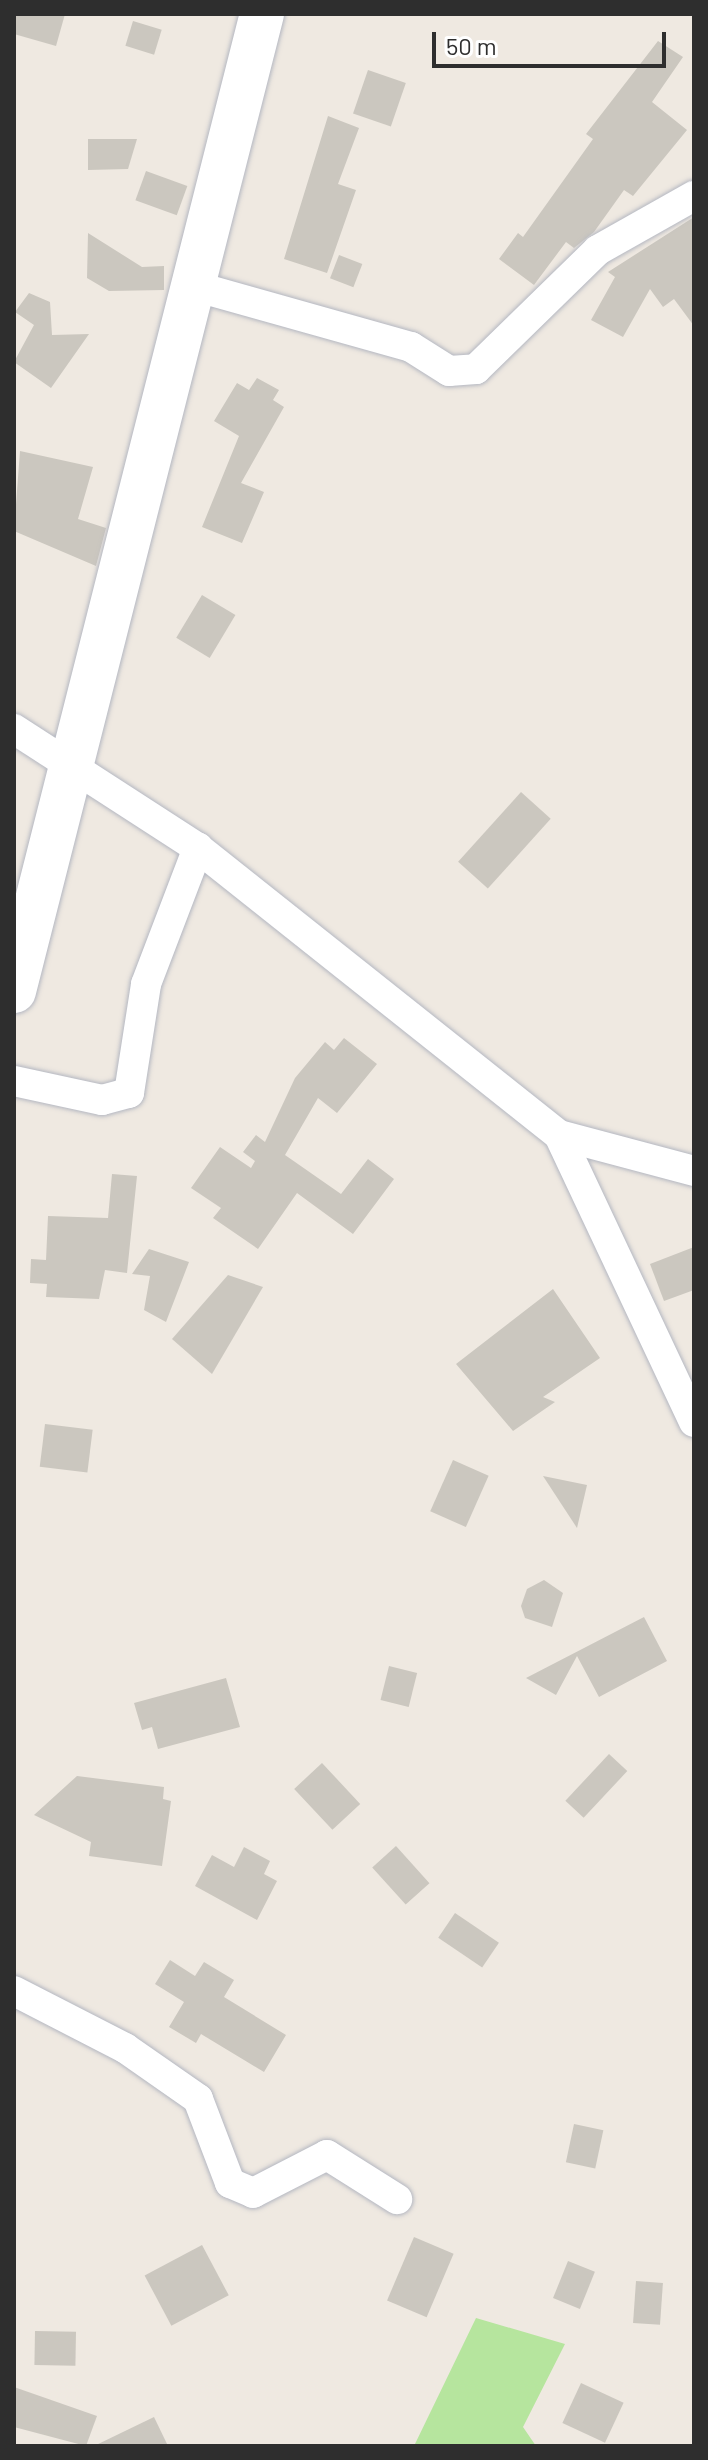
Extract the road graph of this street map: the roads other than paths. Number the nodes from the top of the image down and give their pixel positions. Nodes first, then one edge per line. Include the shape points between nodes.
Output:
1 (262, 14) edge
2 (694, 196) edge
3 (194, 286) junction
4 (14, 729) edge
5 (71, 770) junction
6 (198, 848) junction
7 (14, 991) edge
8 (14, 1081) edge
9 (559, 1135) junction
10 (694, 1171) edge
11 (694, 1422) edge
12 (14, 1991) edge
13 (397, 2199) dead end

1 - 3 street
2 - 3 street via 598,250 476,369 449,371 411,347
3 - 5 street
4 - 5 street
5 - 6 street
5 - 7 street
6 - 8 street via 146,984 129,1093 102,1100
6 - 9 street
9 - 10 street
9 - 11 street
12 - 13 street via 125,2048 198,2099 230,2183 253,2193 327,2155

